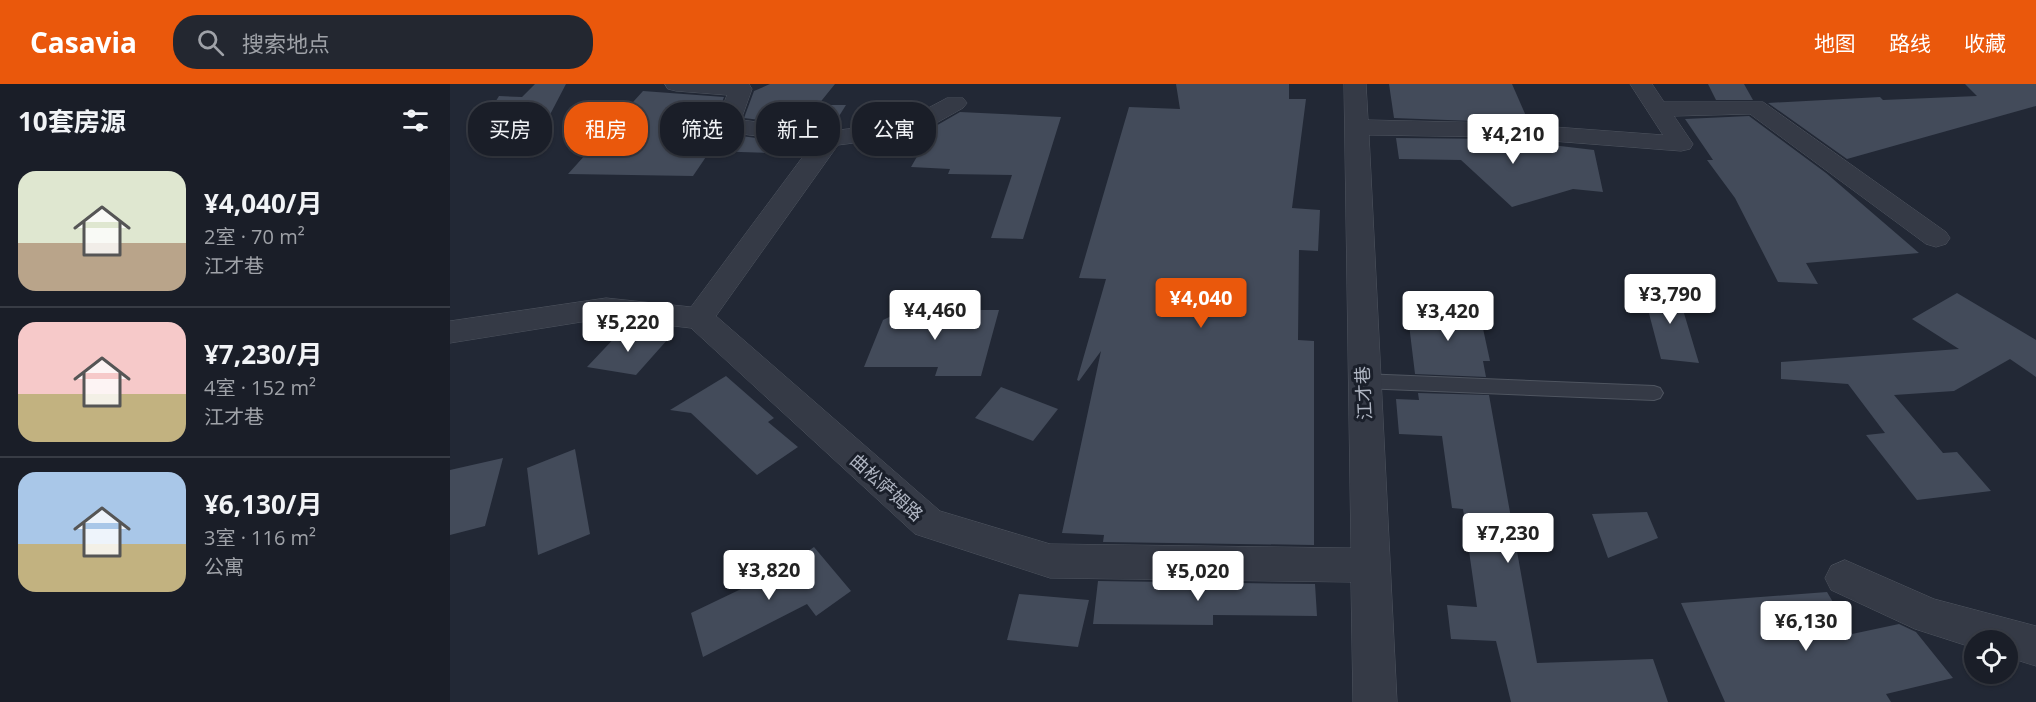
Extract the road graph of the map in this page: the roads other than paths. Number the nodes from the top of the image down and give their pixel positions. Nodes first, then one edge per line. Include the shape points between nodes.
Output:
1 (676, 84) edge
2 (1355, 84) edge
3 (1641, 84) edge
4 (955, 103) dead end
5 (1656, 109) junction
6 (1355, 127) junction
7 (756, 129) edge
8 (840, 137) edge
9 (817, 156) edge
10 (1936, 238) dead end
11 (699, 318) junction
12 (450, 332) edge
13 (1362, 381) junction
14 (1654, 393) dead end
15 (1372, 565) junction
16 (1845, 578) dead end
17 (2036, 646) edge
18 (1375, 702) edge

1 - 7 street via 741,89 727,126
2 - 6 street, 江才巷
3 - 5 street
4 - 8 street via 906,130
5 - 6 street via 1681,144 1500,129
5 - 10 street via 1755,107
6 - 13 street, 江才巷
9 - 11 street
11 - 12 street via 606,308
11 - 15 street, 曲松萨姆路 via 928,523 1050,561
13 - 14 lane
13 - 15 street, 江才巷
15 - 18 street, 江才巷
16 - 17 street via 1929,616

